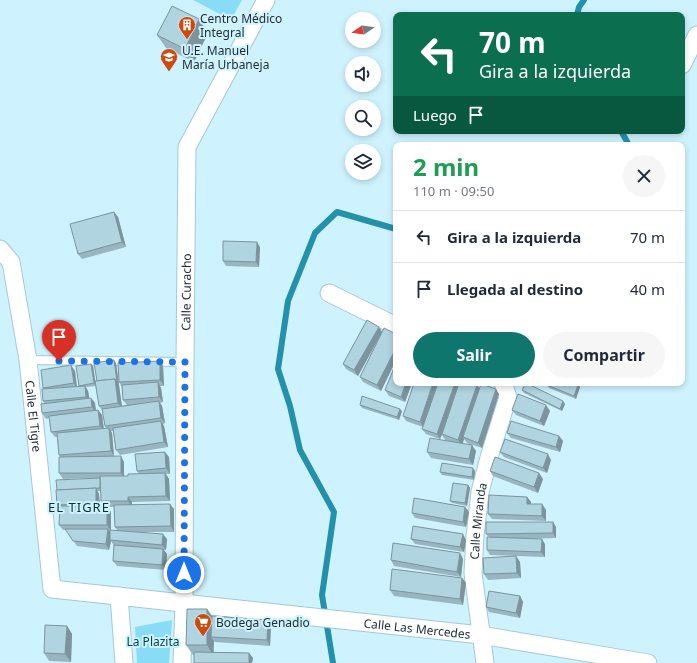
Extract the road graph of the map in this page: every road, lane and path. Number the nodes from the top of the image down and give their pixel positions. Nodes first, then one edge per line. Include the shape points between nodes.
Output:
1 (266, 0) edge
2 (697, 35) edge
3 (685, 59) edge
4 (0, 249) edge
5 (330, 293) dead end
6 (393, 324) edge
7 (28, 360) junction
8 (185, 362) junction
9 (503, 386) edge
10 (52, 589) joint
11 (119, 596) junction
12 (184, 603) junction
13 (481, 635) junction
14 (124, 663) edge
15 (182, 663) edge
16 (485, 663) edge
17 (648, 663) edge

1 - 8 street, Calle Curacho via 187,147
2 - 3 street
4 - 7 street, Calle El Tigre via 12,262
5 - 6 street
7 - 8 lane
7 - 10 street, Calle El Tigre
8 - 12 street, Calle Curacho
9 - 13 street, Calle Miranda via 508,396 480,492 474,536 474,573
10 - 11 street, Calle Las Mercedes
11 - 12 street, Calle Las Mercedes
11 - 14 street
12 - 13 street, Calle Las Mercedes
12 - 15 street, Calle Curacho
13 - 16 street, Calle Miranda
13 - 17 street, Calle Las Mercedes

